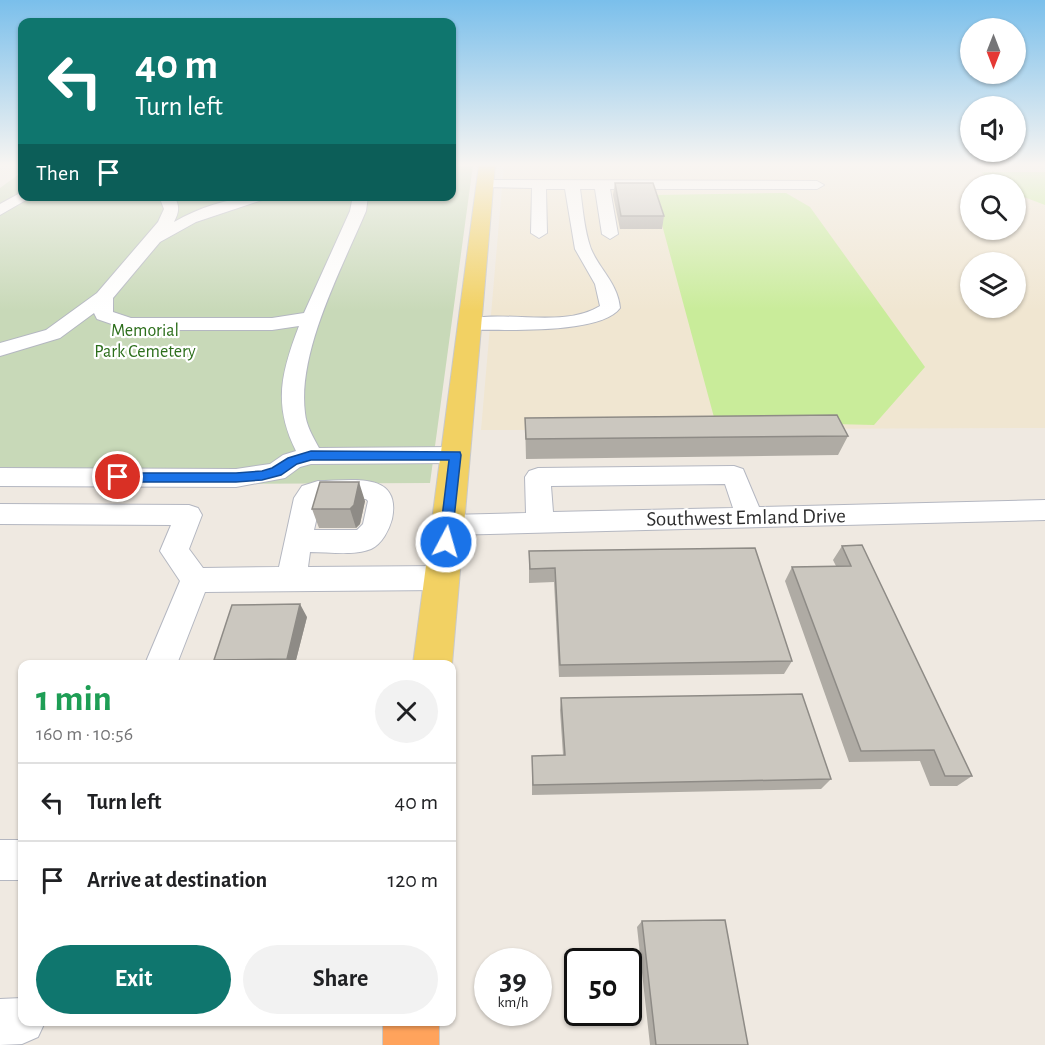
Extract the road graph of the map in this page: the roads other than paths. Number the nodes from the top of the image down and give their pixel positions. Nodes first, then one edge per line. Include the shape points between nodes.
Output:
1 (170, 214) edge
2 (206, 214) edge
3 (357, 214) edge
4 (482, 214) edge
5 (539, 214) edge
6 (580, 214) edge
7 (607, 214) edge
8 (539, 233) dead end
9 (610, 234) dead end
10 (148, 244) junction
11 (104, 297) junction
12 (313, 318) junction
13 (129, 324) junction
14 (470, 324) junction
15 (52, 334) junction
16 (0, 350) edge
17 (455, 455) junction
18 (311, 456) junction
19 (0, 477) edge
20 (1045, 510) edge
21 (0, 514) edge
22 (750, 517) junction
23 (540, 522) junction
24 (448, 525) junction
25 (299, 541) dead end
26 (442, 578) junction
27 (291, 579) junction
28 (195, 580) junction
29 (163, 660) edge
30 (432, 660) edge
31 (0, 860) edge
32 (18, 860) edge
33 (18, 1021) edge
34 (0, 1022) edge
35 (387, 1026) edge
36 (411, 1026) edge
37 (385, 1045) edge
38 (411, 1045) edge

1 - 10 street
2 - 10 street
3 - 12 street
4 - 14 main road
5 - 8 street
6 - 14 street via 581,242 611,296 610,308 594,318
7 - 9 street
10 - 11 street
11 - 13 street via 104,315
11 - 15 street
12 - 13 street via 272,324
12 - 18 street via 293,385 293,414
13 - 15 street via 82,327
14 - 17 main road
15 - 16 street
17 - 18 street
17 - 24 main road
18 - 19 street via 292,461 276,472 236,478
20 - 22 street, Southwest Emland Drive
21 - 28 street via 189,515 174,551
22 - 23 street, Southwest Emland Drive
22 - 23 street via 734,475 538,477
23 - 24 street, Southwest Emland Drive
24 - 26 main road
25 - 27 street
26 - 27 street
26 - 30 main road
27 - 28 street
28 - 29 street
31 - 32 street
33 - 34 street
35 - 37 main road
36 - 38 highway

